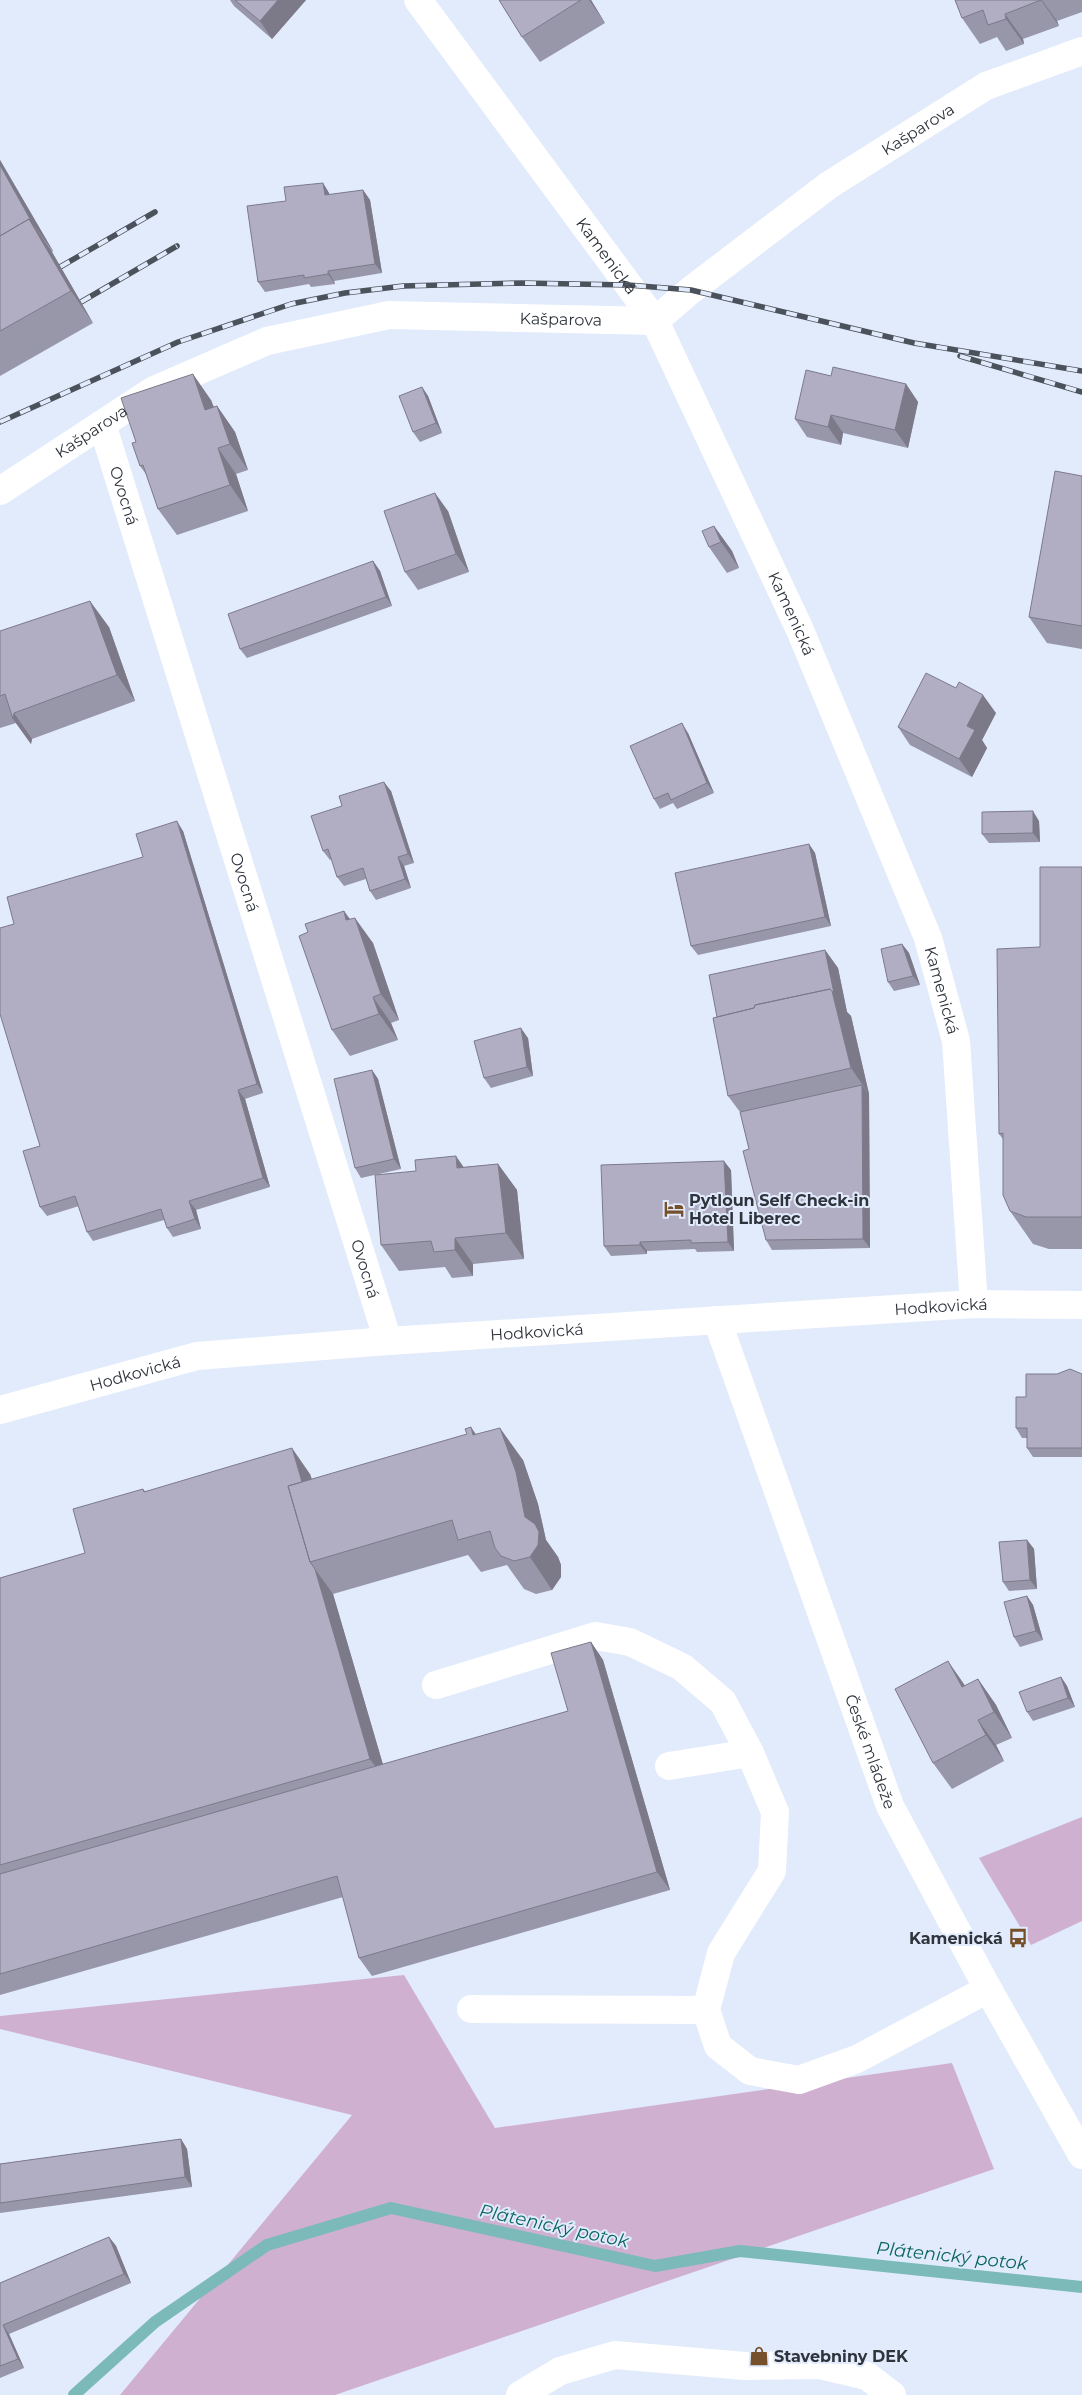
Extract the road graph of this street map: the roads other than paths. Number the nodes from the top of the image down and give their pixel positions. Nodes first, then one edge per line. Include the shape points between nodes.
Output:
1 (418, 0) edge
2 (1082, 51) edge
3 (655, 321) junction
4 (102, 424) junction
5 (0, 491) edge
6 (974, 1304) junction
7 (1082, 1305) edge
8 (717, 1320) junction
9 (388, 1341) junction
10 (0, 1410) edge
11 (436, 1685) dead end
12 (750, 1753) junction
13 (669, 1766) dead end
14 (988, 1989) junction
15 (470, 2009) dead end
16 (706, 2010) junction
17 (1082, 2155) edge
18 (520, 2395) edge
19 (892, 2395) edge

1 - 3 street, Kamenická
2 - 3 street, Kašparova via 986,86 830,185
3 - 4 street, Kašparova via 389,315 267,341 154,390
3 - 6 street, Kamenická via 800,630 928,938 956,1041
4 - 5 street, Kašparova
4 - 9 street, Ovocná
6 - 7 street, Hodkovická
6 - 8 street, Hodkovická
8 - 9 street, Hodkovická
8 - 14 street, České mládeže via 890,1806
9 - 10 street, Hodkovická via 196,1356
11 - 12 street via 596,1636 630,1642 682,1667 722,1702
12 - 13 street
12 - 16 street via 775,1812 772,1871 721,1953
14 - 16 street via 857,2059 799,2080 750,2071 718,2046
14 - 17 street, České mládeže
15 - 16 street
18 - 19 street via 560,2371 615,2355 745,2366 820,2365 867,2376

